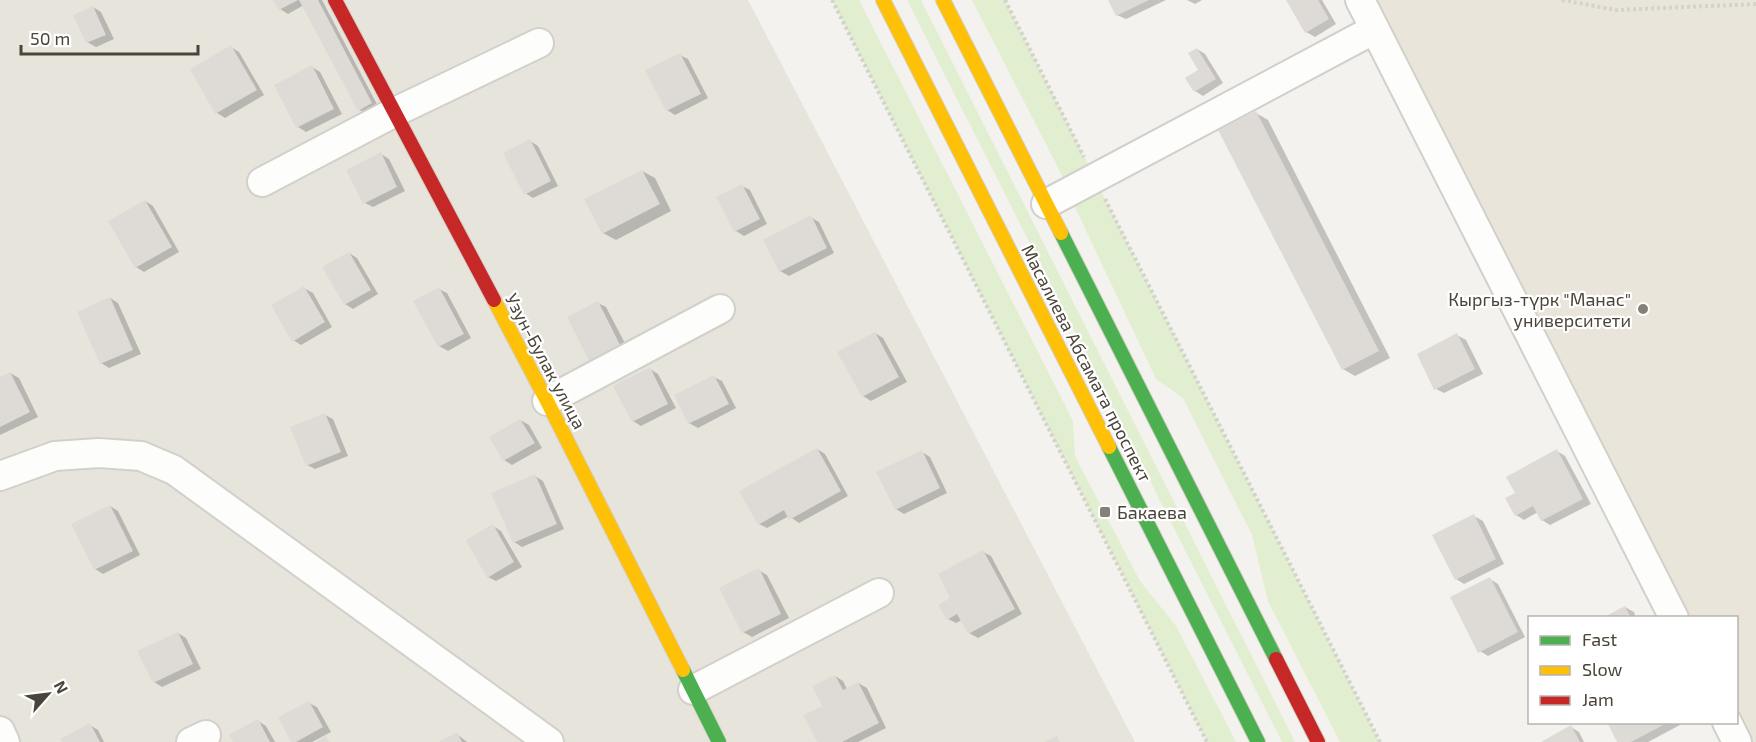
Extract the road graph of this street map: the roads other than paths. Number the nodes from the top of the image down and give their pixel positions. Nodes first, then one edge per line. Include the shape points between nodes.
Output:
1 (334, 0) edge
2 (883, 0) edge
3 (943, 0) edge
4 (1360, 0) edge
5 (1375, 29) junction
6 (539, 43) dead end
7 (395, 112) junction
8 (262, 182) dead end
9 (1046, 204) junction
10 (720, 309) dead end
11 (547, 401) junction
12 (0, 476) edge
13 (879, 593) dead end
14 (1673, 616) edge
15 (693, 690) junction
16 (1728, 724) edge
17 (0, 731) edge
18 (6, 742) edge
19 (549, 742) edge
20 (719, 742) edge
21 (1258, 742) edge
22 (1318, 742) edge
23 (1737, 742) edge

1 - 7 main road, Узун-Булак улица
2 - 21 main road, Масалиева Абсамата проспект
3 - 9 main road, Масалиева Абсамата проспект
4 - 5 street
5 - 9 street
5 - 14 street
6 - 7 street
7 - 8 street
7 - 11 main road, Узун-Булак улица
9 - 22 main road, Масалиева Абсамата проспект
10 - 11 street
11 - 15 main road, Узун-Булак улица
12 - 19 street via 56,456 99,453 141,456 174,470
13 - 15 street
15 - 20 main road, Узун-Булак улица
16 - 23 street
17 - 18 street

